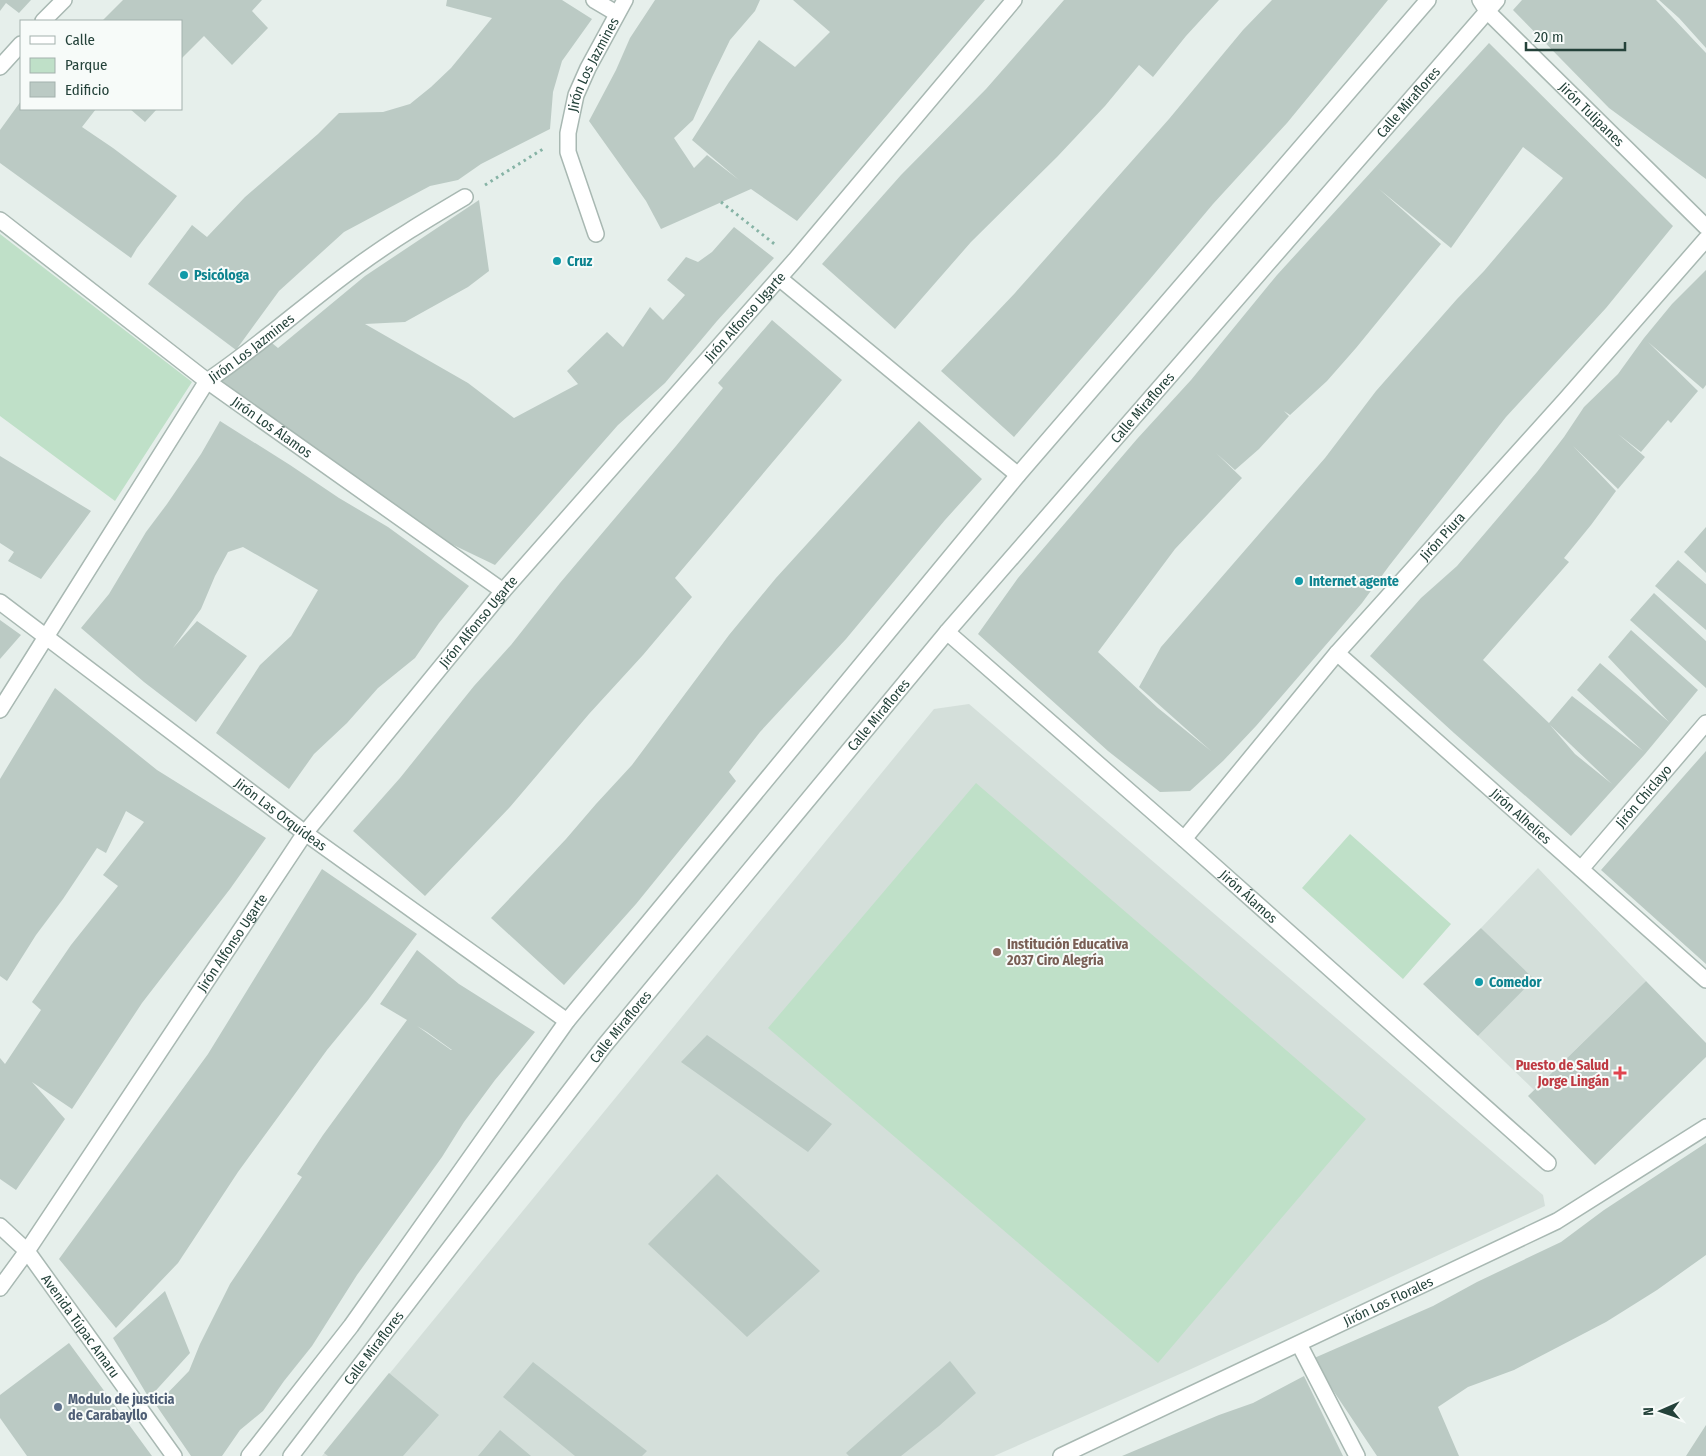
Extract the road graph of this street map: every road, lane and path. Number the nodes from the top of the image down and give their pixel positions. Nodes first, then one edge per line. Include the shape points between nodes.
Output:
1 (64, 0) edge
2 (594, 0) edge
3 (1014, 0) edge
4 (1428, 0) edge
5 (1488, 4) edge
6 (620, 6) edge
7 (44, 20) edge
8 (20, 45) edge
9 (0, 67) edge
10 (568, 133) junction
11 (465, 197) joint
12 (721, 202) dead end
13 (0, 220) edge
14 (1706, 227) edge
15 (596, 234) dead end
16 (1706, 239) edge
17 (795, 260) junction
18 (779, 278) junction
19 (208, 381) junction
20 (1018, 475) junction
21 (503, 591) junction
22 (0, 602) edge
23 (947, 632) junction
24 (46, 637) junction
25 (1337, 653) junction
26 (0, 710) edge
27 (1706, 723) edge
28 (305, 833) junction
29 (1184, 839) junction
30 (1581, 869) junction
31 (1706, 980) edge
32 (567, 1021) junction
33 (1706, 1127) edge
34 (1548, 1163) dead end
35 (0, 1226) edge
36 (27, 1251) junction
37 (0, 1288) edge
38 (1299, 1344) junction
39 (174, 1456) edge
40 (249, 1456) edge
41 (291, 1456) edge
42 (1062, 1456) edge
43 (1357, 1456) edge

1 - 7 street
2 - 6 street
3 - 17 street, Jirón Alfonso Ugarte
4 - 20 street
5 - 14 street, Jirón Tulipanes
5 - 23 street, Calle Miraflores
6 - 10 street, Jirón Los Jazmines via 576,95
8 - 9 street
10 - 11 path, Jirón Los Jazmines
10 - 15 street, Jirón Los Jazmines via 568,152
11 - 19 street, Jirón Los Jazmines via 356,267 241,359
12 - 17 path
13 - 19 street, Jirón Los Álamos
16 - 25 street, Jirón Piura
17 - 18 street, Jirón Alfonso Ugarte
18 - 20 street
18 - 21 street, Jirón Alfonso Ugarte
19 - 21 street, Jirón Los Álamos
19 - 24 street, Jirón Los Jazmines
20 - 32 street
21 - 28 street, Jirón Alfonso Ugarte
22 - 24 street, Jirón Las Orquídeas
23 - 29 street, Jirón Álamos
23 - 41 street, Calle Miraflores via 604,1046
24 - 26 street, Jirón Los Jazmines
24 - 28 street, Jirón Las Orquídeas
25 - 29 street, Jirón Piura
25 - 30 street, Jirón Alhelíes
27 - 30 street, Jirón Chiclayo
28 - 32 street, Jirón Las Orquídeas
28 - 36 street, Jirón Alfonso Ugarte
29 - 34 street, Jirón Álamos
30 - 31 street, Jirón Alhelíes
32 - 40 street via 351,1326
33 - 38 street, Jirón Los Florales via 1557,1221
35 - 36 street, Avenida Túpac Amaru
36 - 37 street, Jirón Alfonso Ugarte
36 - 39 street, Avenida Túpac Amaru
38 - 42 street, Jirón Los Florales
38 - 43 street

